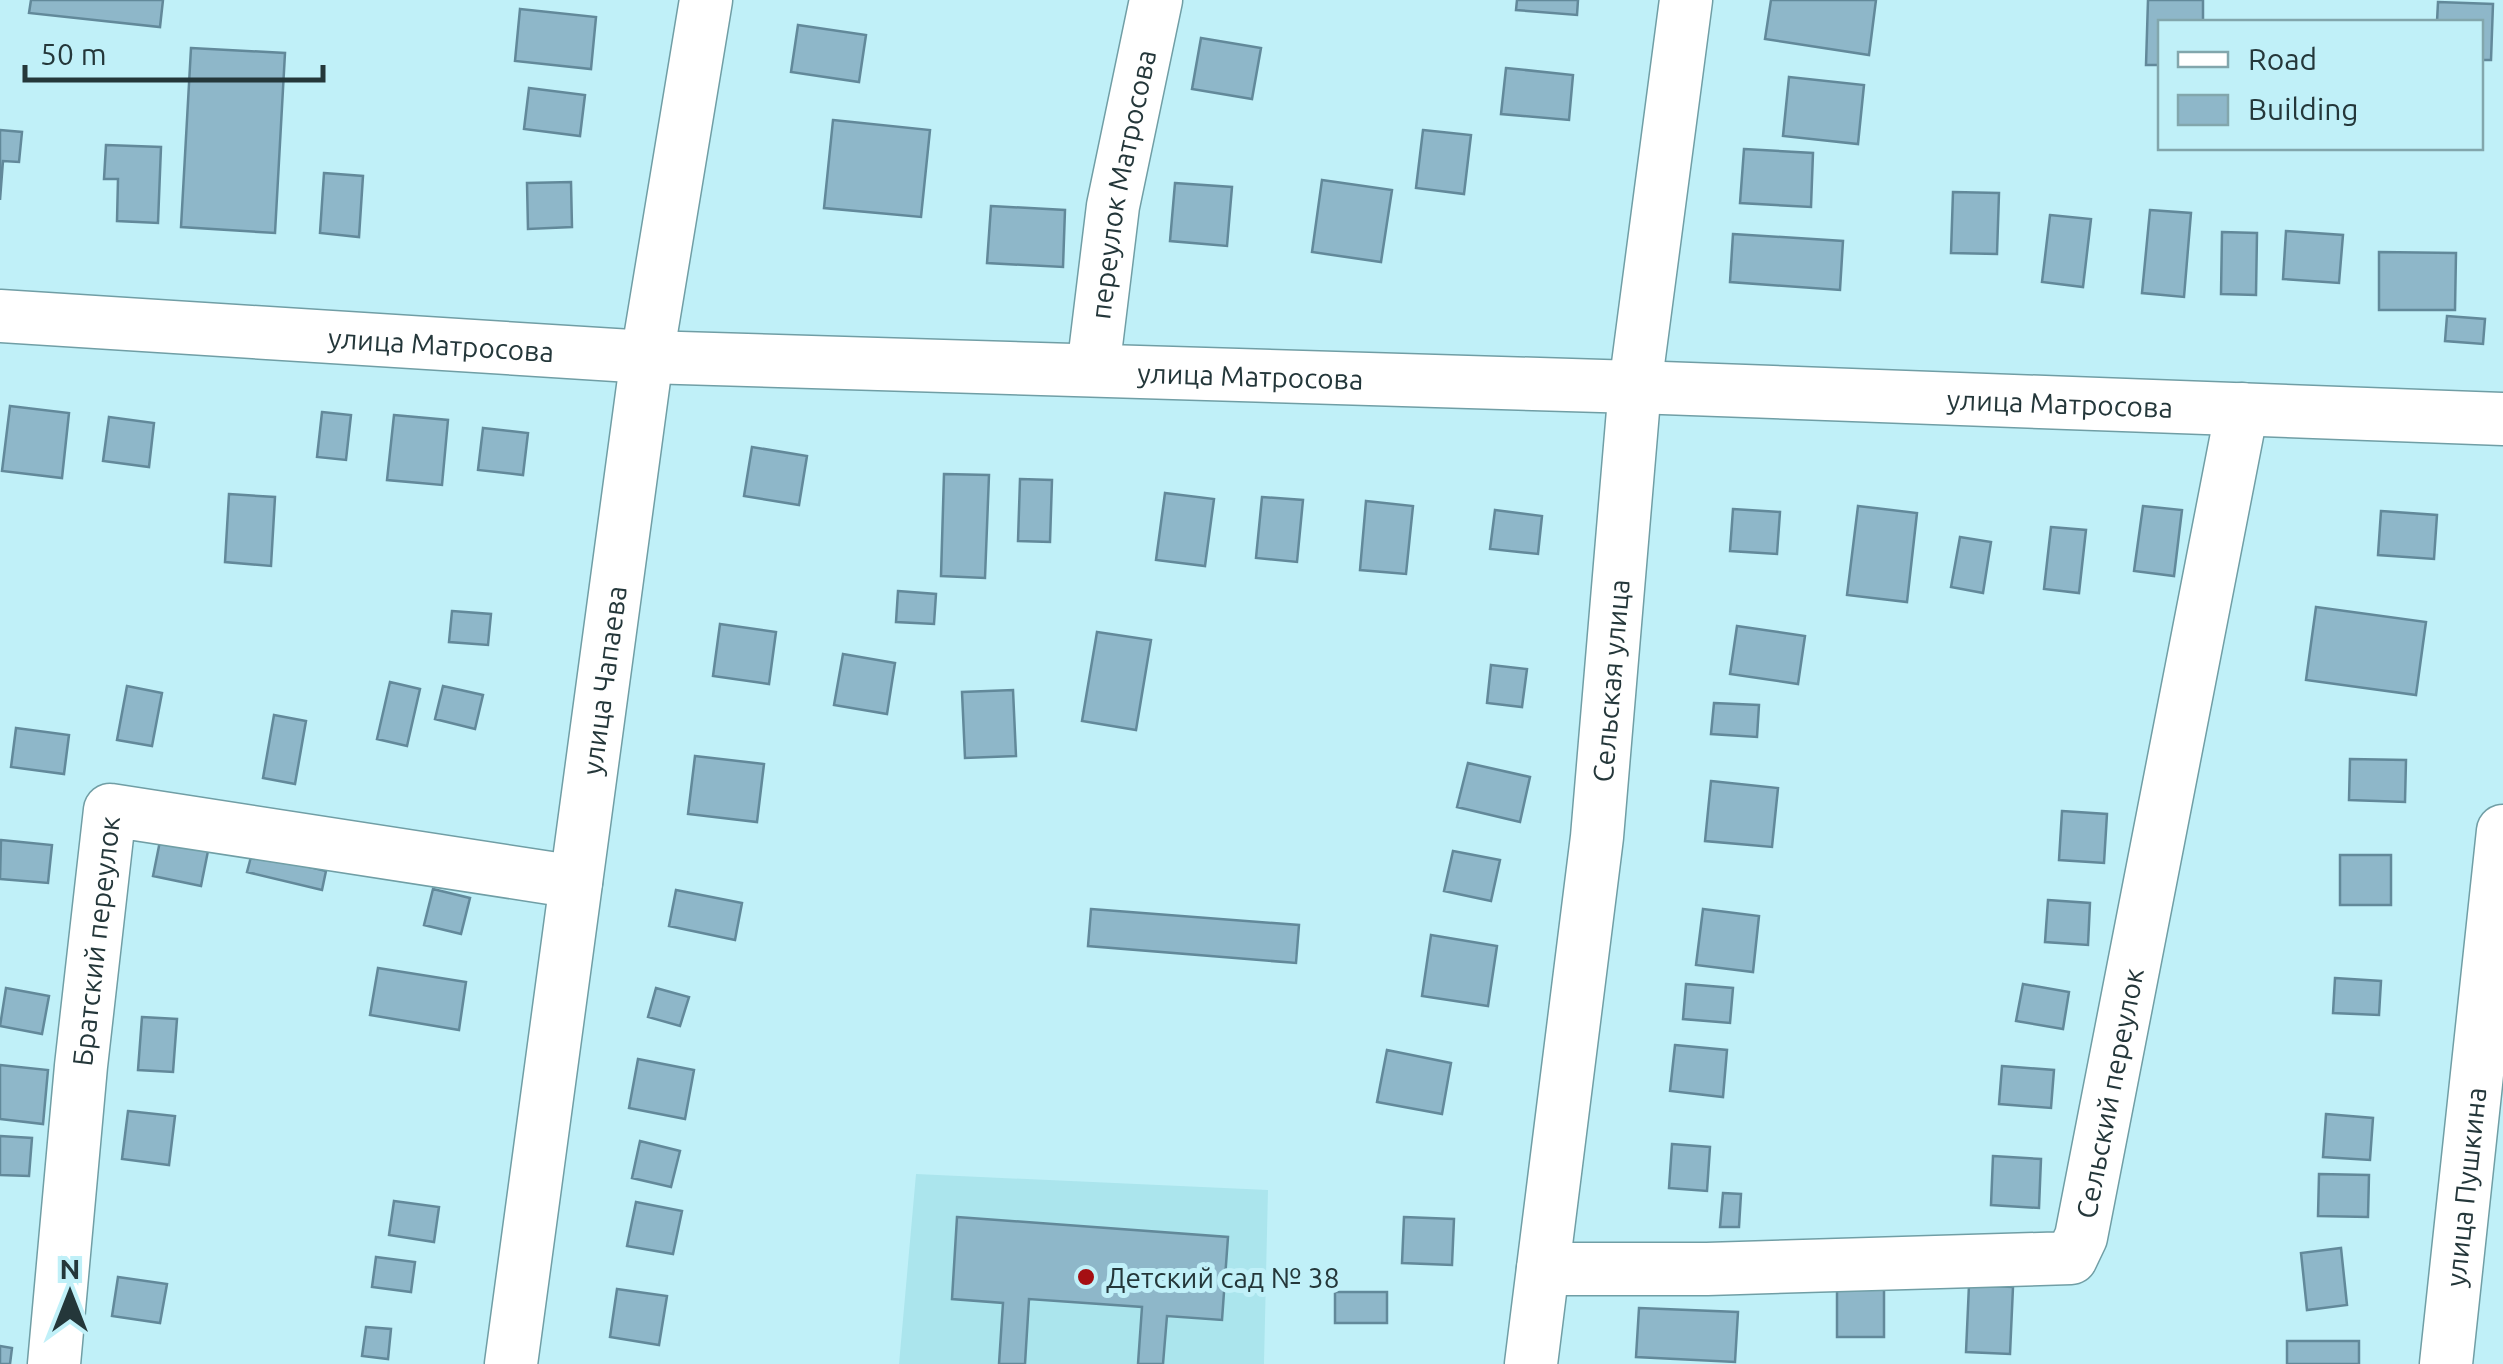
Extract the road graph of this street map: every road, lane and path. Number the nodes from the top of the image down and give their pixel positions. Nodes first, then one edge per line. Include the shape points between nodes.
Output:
1 (706, 0) edge
2 (1156, 0) edge
3 (1686, 0) edge
4 (0, 316) edge
5 (647, 357) junction
6 (1093, 370) junction
7 (1635, 387) junction
8 (2242, 409) junction
9 (2503, 419) edge
10 (2503, 832) edge
11 (576, 882) junction
12 (1543, 1270) junction
13 (54, 1364) edge
14 (511, 1364) edge
15 (1531, 1364) edge
16 (2446, 1364) edge

1 - 5 street, улица Чапаева
2 - 6 street, переулок Матросова via 1113,206
3 - 7 street, Сельская улица
4 - 5 street, улица Матросова
5 - 6 street, улица Матросова
5 - 11 street, улица Чапаева
6 - 7 street, улица Матросова
7 - 8 street, улица Матросова
7 - 12 street, Сельская улица via 1597,837
8 - 9 street, улица Матросова
8 - 12 street, Сельский переулок via 2071,1258
10 - 16 street, улица Пушкина
11 - 13 street, Братский переулок via 110,810
11 - 14 street, улица Чапаева
12 - 15 street, Сельская улица

